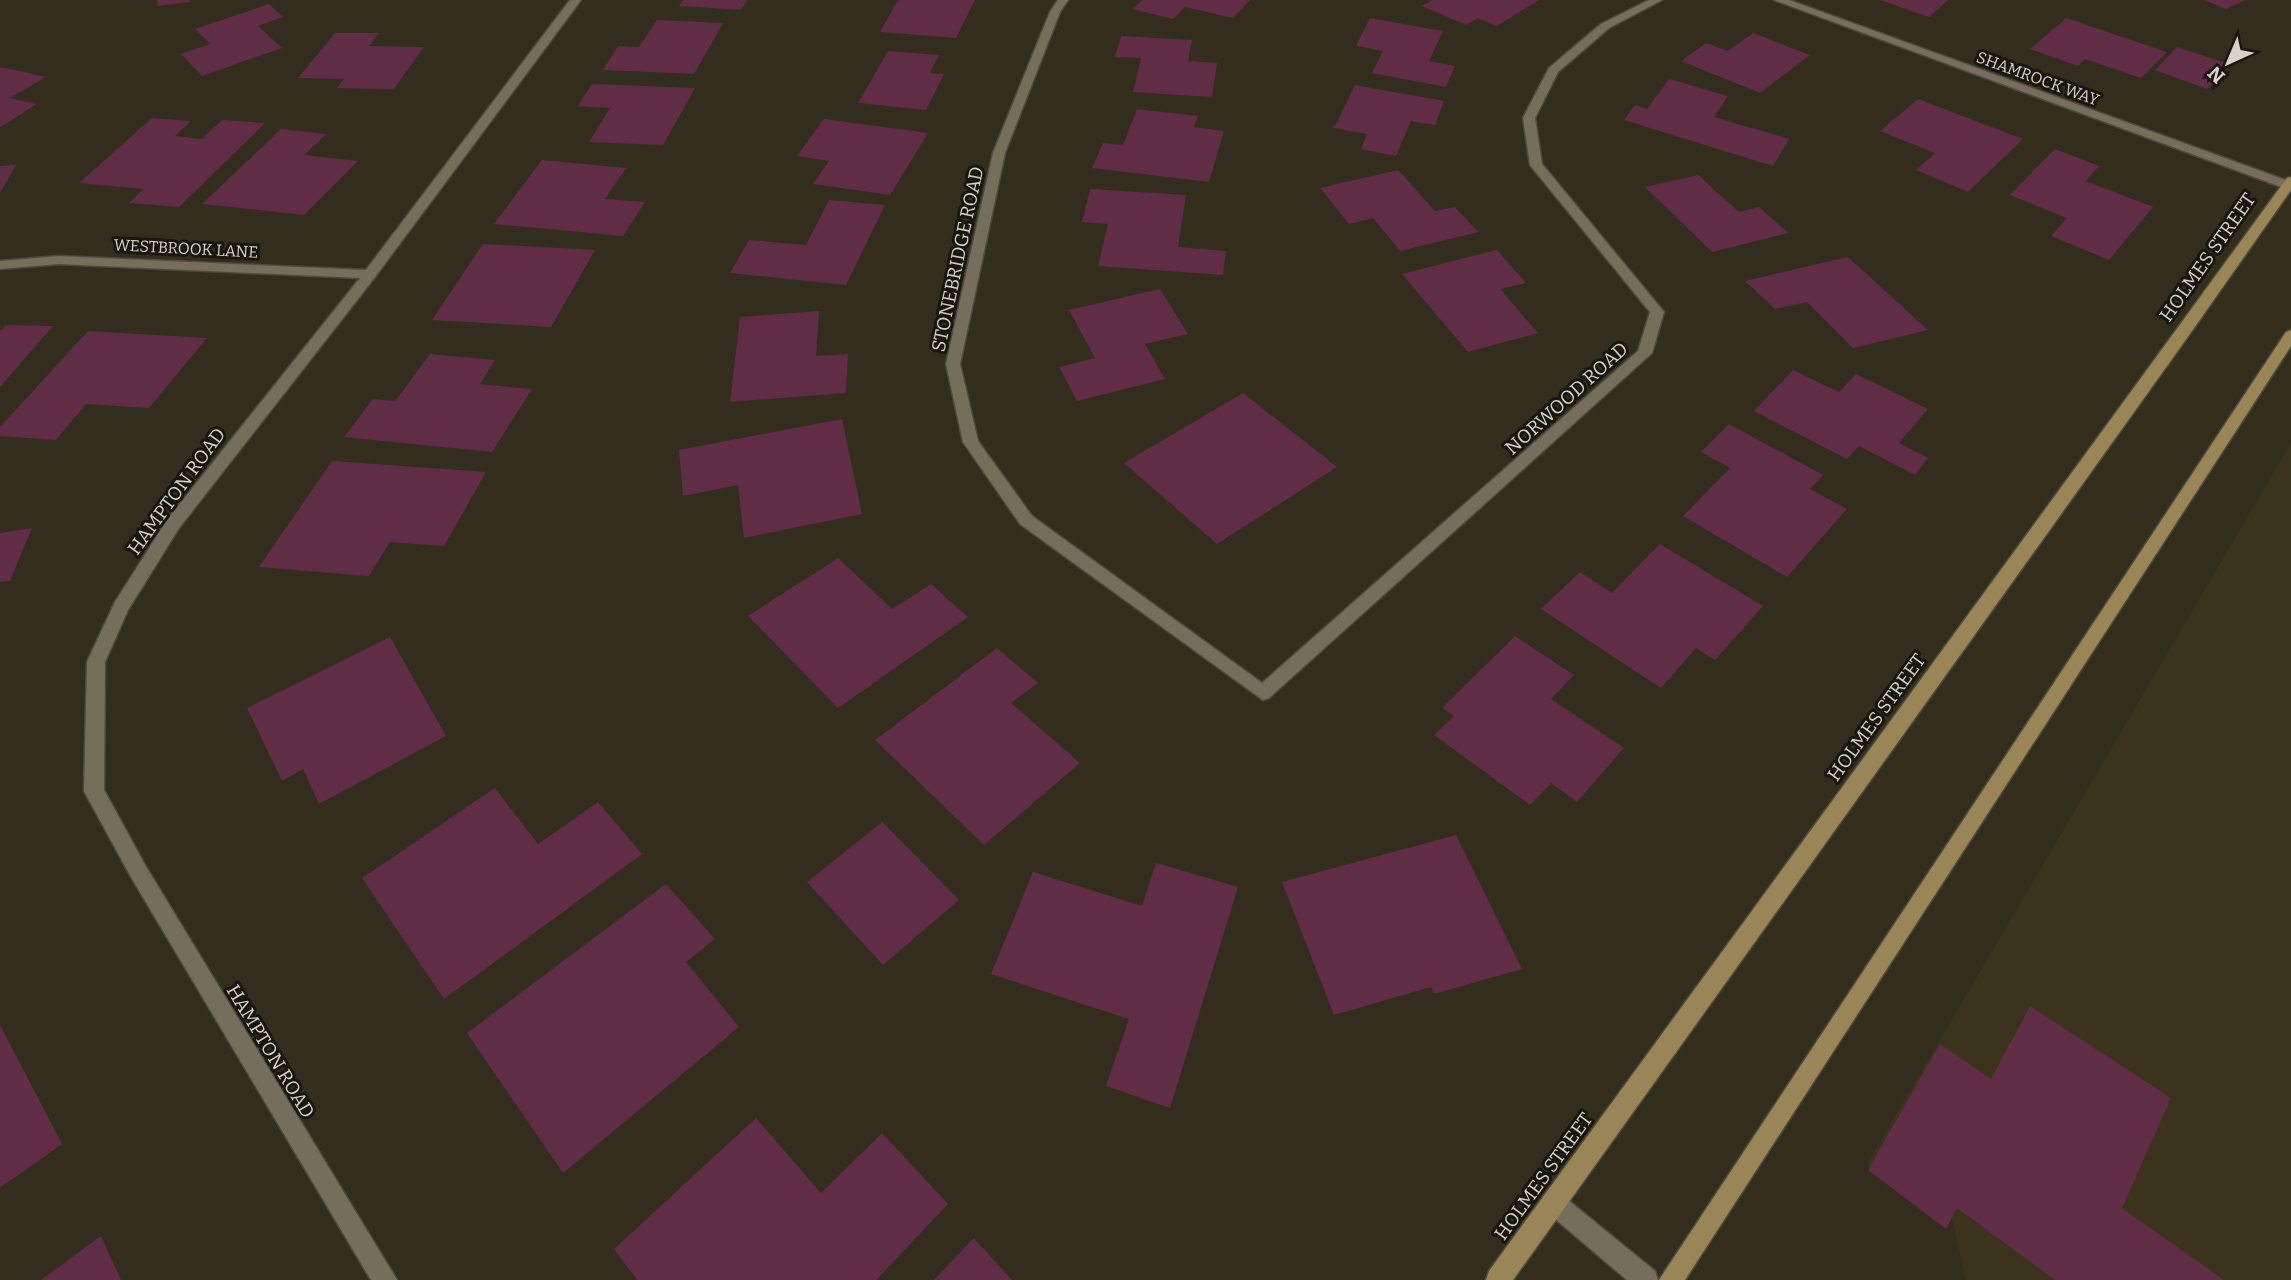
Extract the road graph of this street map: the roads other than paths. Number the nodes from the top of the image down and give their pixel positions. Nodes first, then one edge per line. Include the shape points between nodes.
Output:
1 (576, 0) edge
2 (1063, 0) edge
3 (1657, 0) edge
4 (1779, 0) edge
5 (2289, 183) edge
6 (0, 265) edge
7 (370, 274) junction
8 (2291, 335) edge
9 (1263, 693) joint
10 (1555, 1204) junction
11 (385, 1280) edge
12 (1498, 1280) edge
13 (1646, 1280) edge
14 (1671, 1280) edge

1 - 7 street, HAMPTON ROAD
2 - 9 street, STONEBRIDGE ROAD via 999,153 953,364 971,442 1027,520
3 - 9 street, NORWOOD ROAD via 1605,26 1553,70 1529,118 1536,165 1657,312 1645,354
4 - 5 street, SHAMROCK WAY
5 - 10 main road, HOLMES STREET
6 - 7 street, WESTBROOK LANE via 60,260
7 - 11 street, HAMPTON ROAD via 173,524 121,607 96,663 94,791 138,872
8 - 14 main road
10 - 12 main road, HOLMES STREET
10 - 13 street

